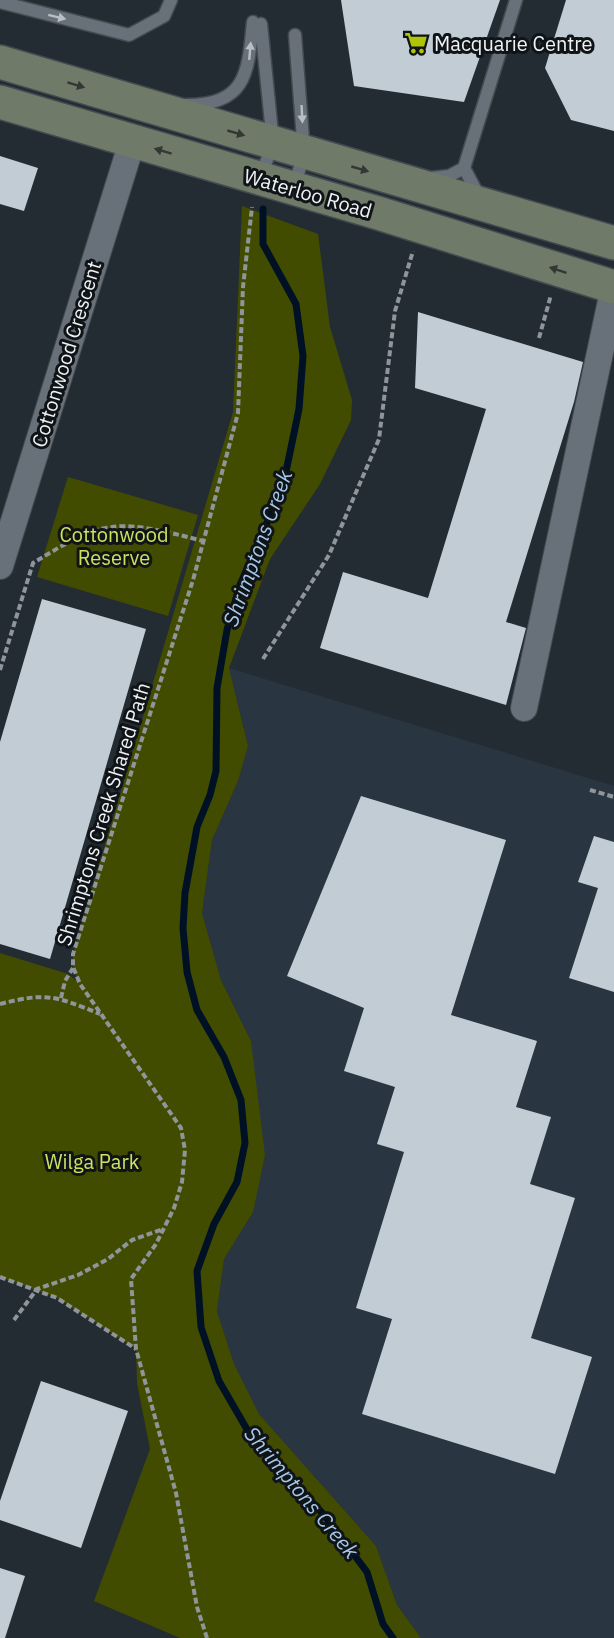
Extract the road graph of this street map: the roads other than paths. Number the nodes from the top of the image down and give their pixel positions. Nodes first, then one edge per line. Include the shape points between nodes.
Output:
1 (171, 0) edge
2 (516, 0) edge
3 (0, 2) edge
4 (295, 35) dead end
5 (0, 62) edge
6 (0, 102) edge
7 (140, 105) junction
8 (132, 142) junction
9 (273, 143) junction
10 (304, 153) junction
11 (464, 168) junction
12 (402, 181) junction
13 (294, 189) junction
14 (256, 193) junction
15 (483, 205) junction
16 (614, 243) edge
17 (614, 287) edge
18 (0, 566) edge
19 (524, 708) dead end

3 -> 1 lane via 129,35 164,16
2 - 11 lane
4 -> 10 lane
5 -> 7 street, Waterloo Road
6 - 8 street, Waterloo Road
7 -> 9 street, Waterloo Road
7 -> 9 lane via 199,105 225,97 244,80 257,23
14 -> 8 street, Waterloo Road
8 - 18 street, Cottonwood Crescent
9 - 10 street, Waterloo Road
9 - 14 lane
10 -> 12 street, Waterloo Road
10 - 13 lane
11 - 12 lane via 449,176
11 - 15 lane
12 - 15 street, Waterloo Road
13 - 14 street, Waterloo Road
17 -> 13 street, Waterloo Road
15 - 16 street, Waterloo Road
17 - 19 street

